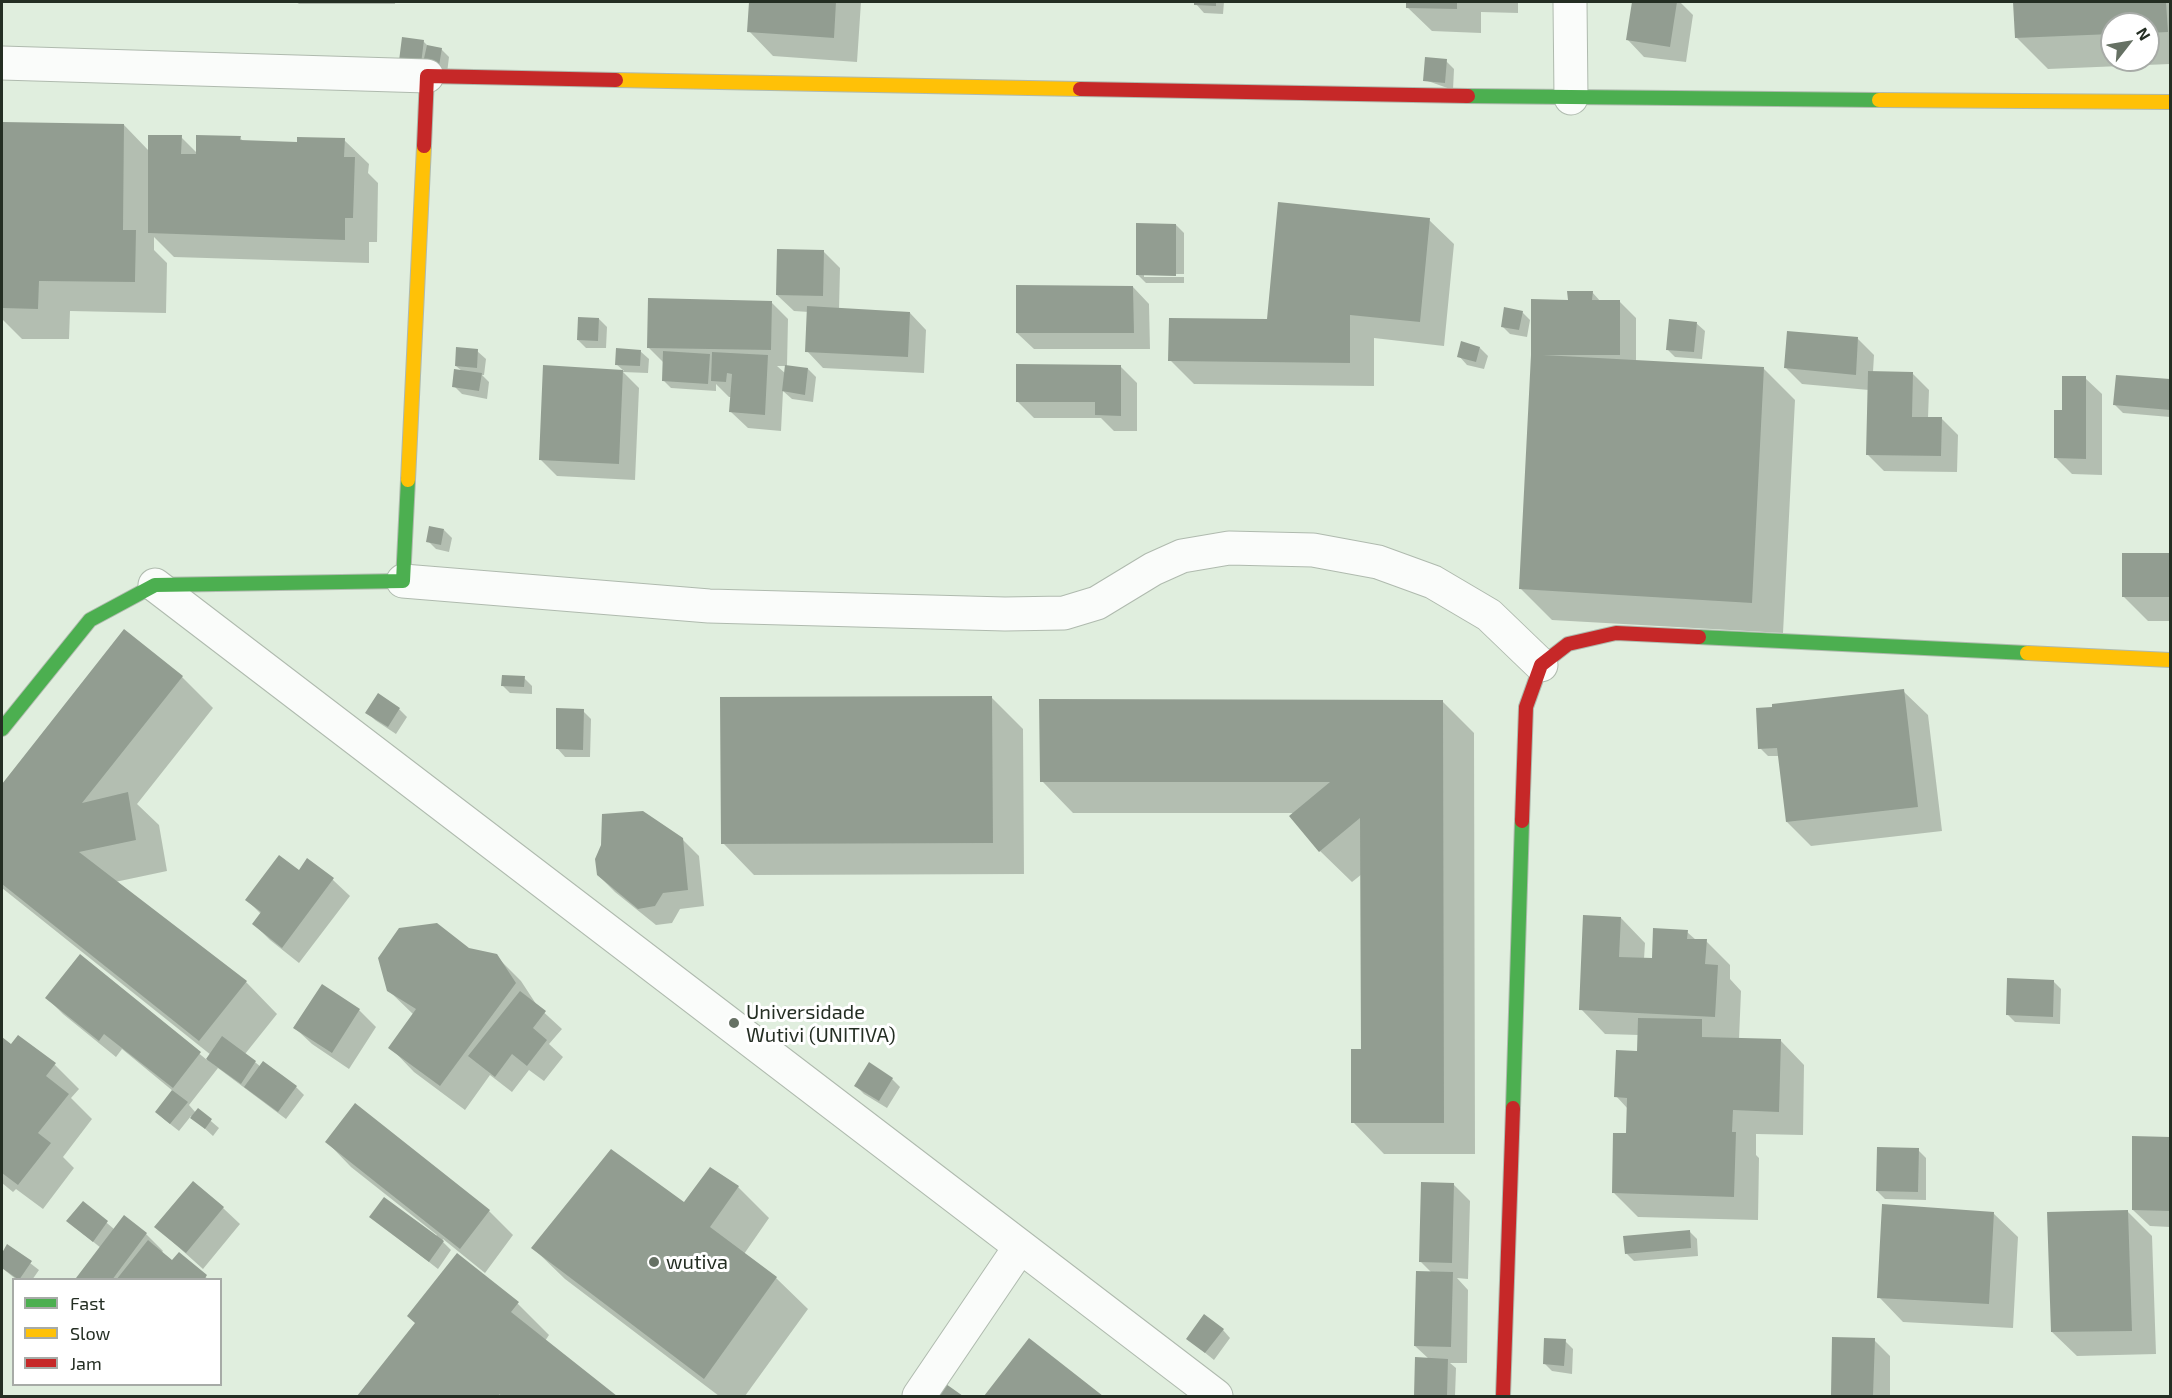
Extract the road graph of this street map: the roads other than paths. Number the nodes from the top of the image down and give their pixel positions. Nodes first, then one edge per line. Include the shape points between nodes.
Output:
1 (1570, 2) edge
2 (2, 63) edge
3 (427, 76) junction
4 (1571, 98) junction
5 (2170, 102) edge
6 (403, 581) junction
7 (155, 585) junction
8 (2170, 660) edge
9 (1541, 665) junction
10 (2, 729) edge
11 (1020, 1247) junction
12 (920, 1396) edge
13 (1216, 1396) edge
14 (1503, 1396) edge

1 - 4 street
2 - 3 street
3 - 4 street
3 - 6 street
4 - 5 street
6 - 7 street
6 - 9 street via 709,606 1064,613 1097,603 1182,556 1229,548 1313,550 1378,562 1433,582 1489,615
7 - 10 street via 90,620
7 - 11 street
8 - 9 street via 1616,633 1568,645
9 - 14 street via 1526,707
11 - 12 street
11 - 13 street

